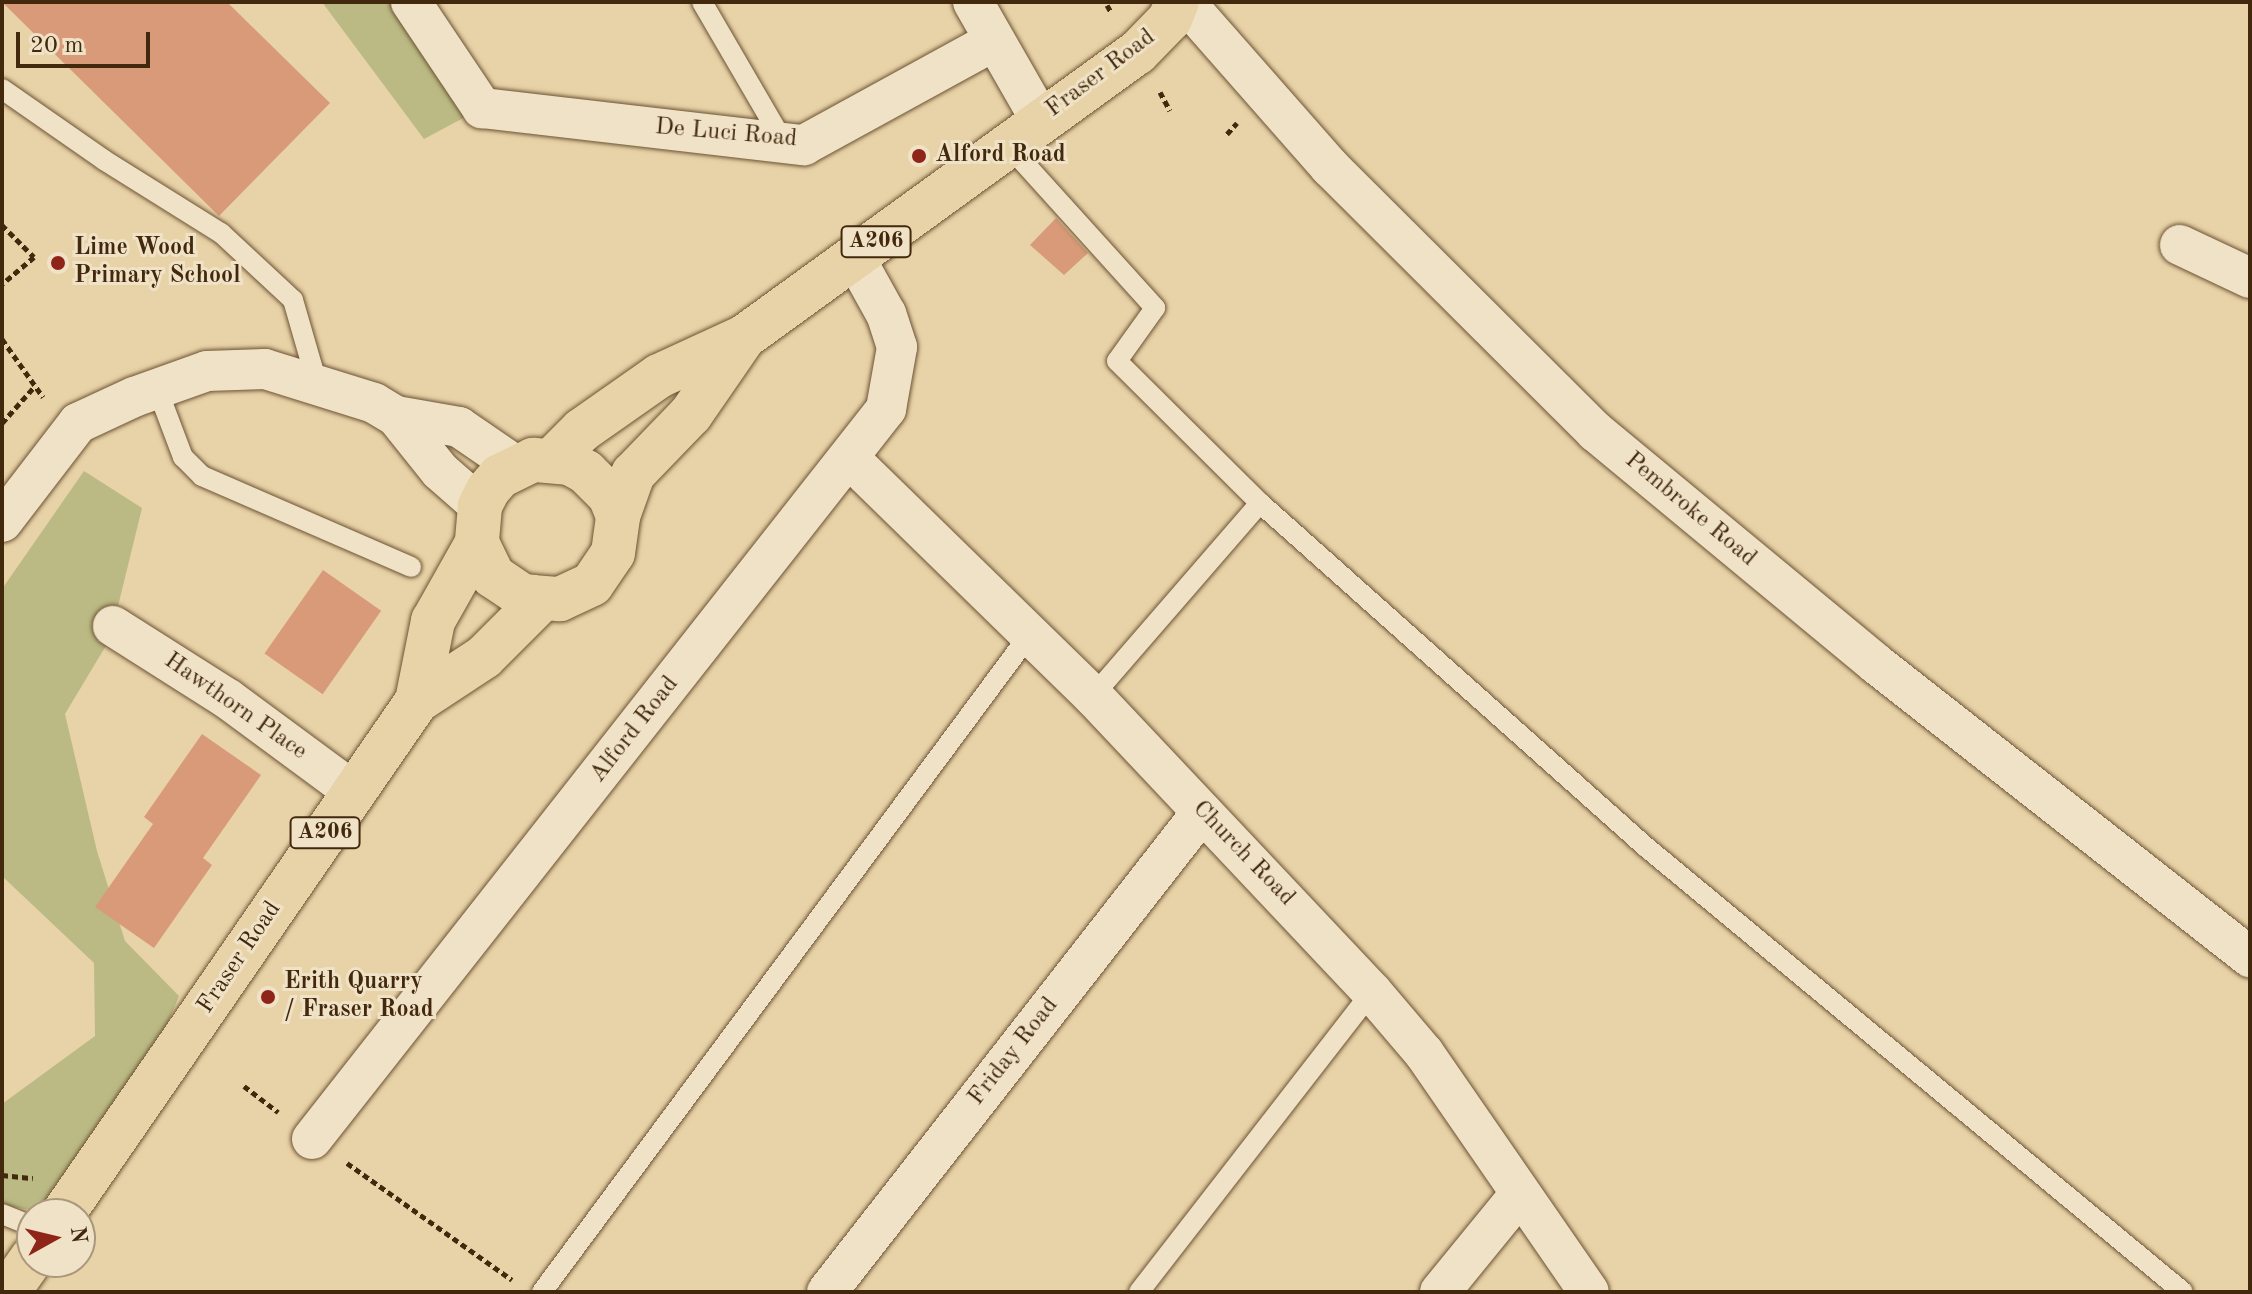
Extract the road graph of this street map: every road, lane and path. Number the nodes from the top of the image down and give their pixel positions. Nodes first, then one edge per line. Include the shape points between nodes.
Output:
1 (411, 2) edge
2 (702, 2) edge
3 (973, 2) edge
4 (1177, 2) edge
5 (1185, 2) edge
6 (1107, 5) dead end
7 (1111, 12) dead end
8 (994, 41) junction
9 (2, 89) edge
10 (1160, 92) dead end
11 (1170, 111) dead end
12 (1023, 132) junction
13 (784, 143) junction
14 (2, 225) edge
15 (2180, 245) dead end
16 (855, 258) junction
17 (2250, 278) edge
18 (2, 284) edge
19 (744, 337) junction
20 (2, 339) edge
21 (317, 383) junction
22 (35, 386) junction
23 (158, 391) junction
24 (40, 393) dead end
25 (396, 416) junction
26 (2, 423) edge
27 (849, 458) junction
28 (534, 463) junction
29 (1260, 503) junction
30 (618, 516) junction
31 (2, 522) edge
32 (478, 525) junction
33 (411, 567) dead end
34 (541, 600) junction
35 (113, 626) dead end
36 (1030, 634) junction
37 (1093, 696) junction
38 (417, 701) junction
39 (354, 792) junction
40 (1202, 812) junction
41 (2250, 957) edge
42 (1372, 992) junction
43 (312, 1139) joint
44 (1520, 1194) junction
45 (74, 1198) edge
46 (516, 1283) dead end
47 (542, 1292) edge
48 (827, 1292) edge
49 (1139, 1292) edge
50 (1440, 1292) edge
51 (1589, 1292) edge
52 (2183, 1292) edge

1 - 13 street, De Luci Road via 482,108
2 - 13 lane
3 - 8 street
4 - 12 main road, Fraser Road / A206 via 1170,19 1137,53
5 - 41 street, Pembroke Road via 1330,167 1596,432 1875,663
6 - 7 path
8 - 12 street
8 - 13 street, De Luci Road via 804,145
9 - 21 lane via 221,233 293,300
10 - 11 path
12 - 16 main road, Fraser Road / A206
12 - 29 lane via 1155,308 1117,361
14 - 18 path via 34,257
15 - 17 street
16 - 19 main road, Fraser Road / A206
16 - 27 street, Alford Road via 886,314 897,347 886,409
19 - 28 main road, Fraser Road / A206 via 659,376
19 - 30 main road, Fraser Road / A206 via 691,414 633,474
20 - 22 path
21 - 23 street via 265,369 207,371
21 - 25 street
22 - 24 path
22 - 26 path
23 - 31 street via 78,423
23 - 33 lane via 183,457 202,476
25 - 28 street via 459,427
25 - 32 street
27 - 36 street, Church Road
27 - 43 street, Alford Road
28 - 30 main road via 570,463 610,496
28 - 32 main road, Fraser Road / A206 via 500,476
29 - 37 lane
29 - 52 lane via 1646,847
30 - 34 main road, Fraser Road / A206 via 613,553 592,584 560,599
32 - 34 main road via 493,576 523,596
32 - 38 main road, Fraser Road / A206 via 433,621
34 - 38 main road, Fraser Road / A206 via 484,657
35 - 39 street, Hawthorn Place via 228,699
36 - 37 street, Church Road
36 - 47 lane
37 - 40 street, Church Road
38 - 39 main road, Fraser Road / A206
39 - 45 main road, Fraser Road / A206
40 - 42 street, Church Road
40 - 48 street, Friday Road
42 - 44 street, Church Road via 1424,1053
42 - 49 lane
43 - 46 path
44 - 50 street
44 - 51 street, Church Road

